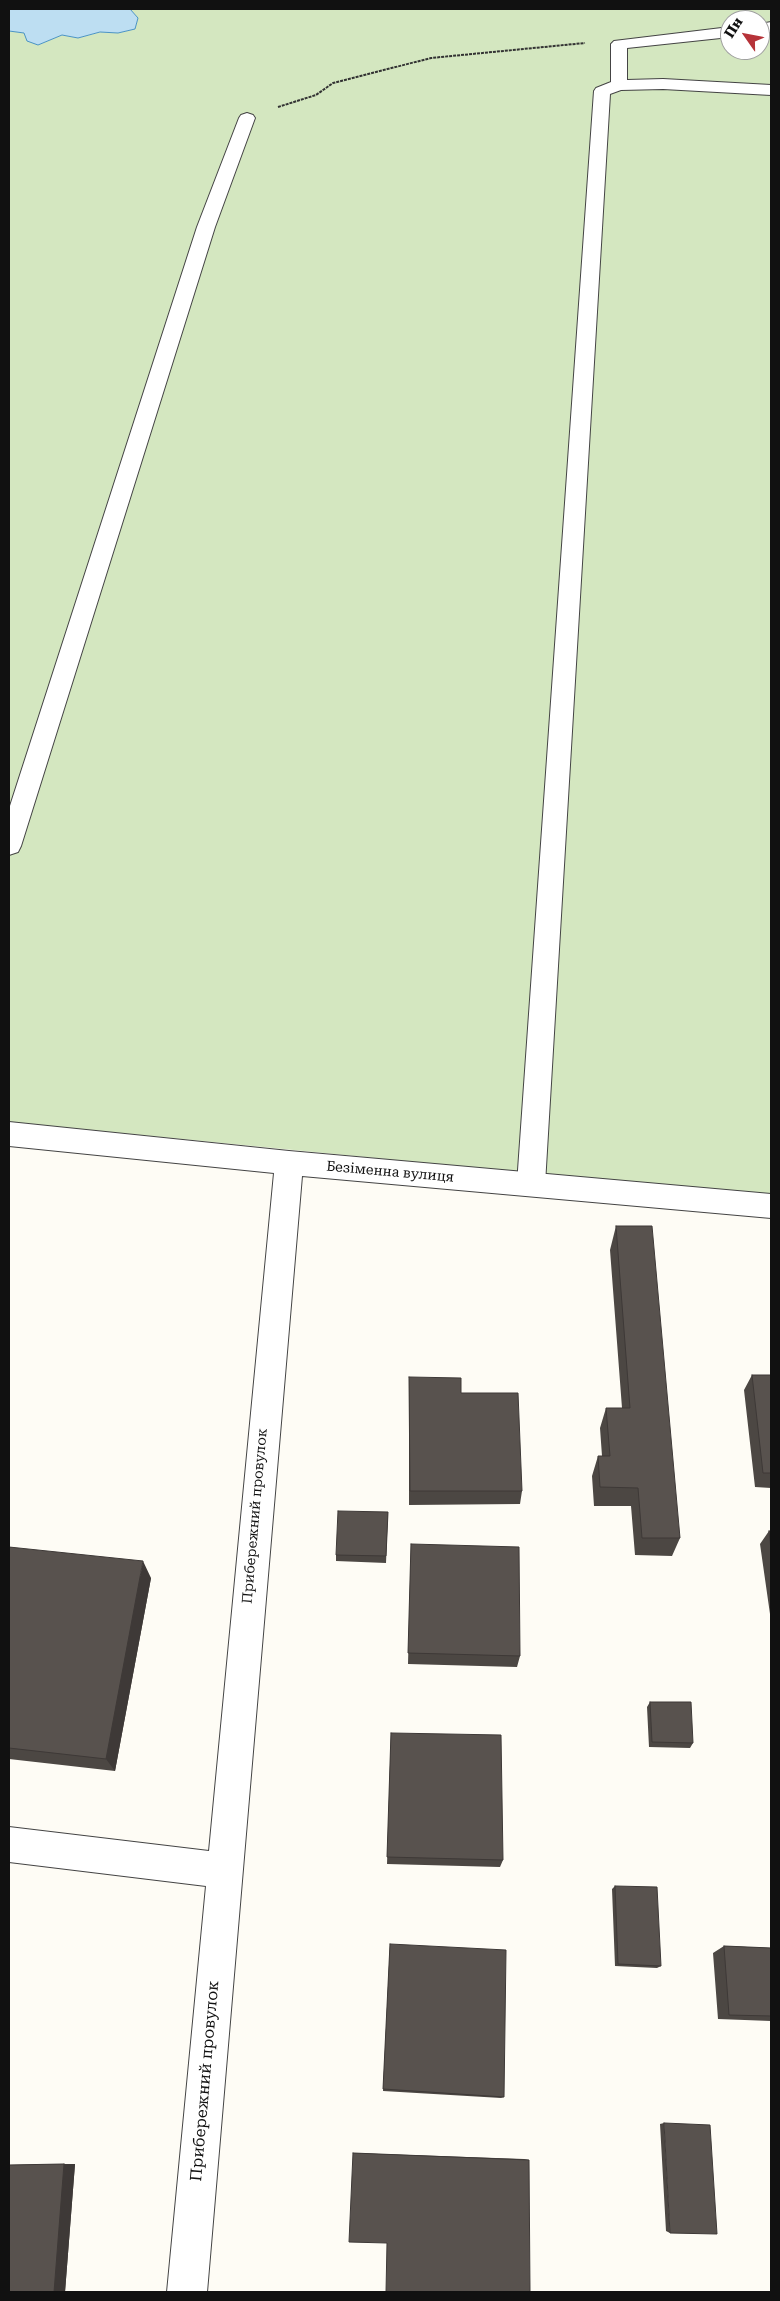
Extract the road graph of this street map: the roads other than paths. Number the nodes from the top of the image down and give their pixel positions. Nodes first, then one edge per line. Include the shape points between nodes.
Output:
1 (720, 33) edge
2 (619, 85) junction
3 (771, 90) edge
4 (247, 118) road end
5 (9, 846) edge
6 (9, 1134) edge
7 (288, 1163) junction
8 (531, 1184) junction
9 (771, 1206) edge
10 (9, 1844) edge
11 (224, 1870) junction
12 (187, 2292) edge

1 - 2 street via 620,44
2 - 3 street
2 - 8 street via 602,91
4 - 5 street via 206,227
6 - 7 street, Безіменна вулиця
7 - 8 street, Безіменна вулиця
7 - 11 street, Прибережний провулок
8 - 9 street, Безіменна вулиця
10 - 11 street
11 - 12 street, Прибережний провулок

